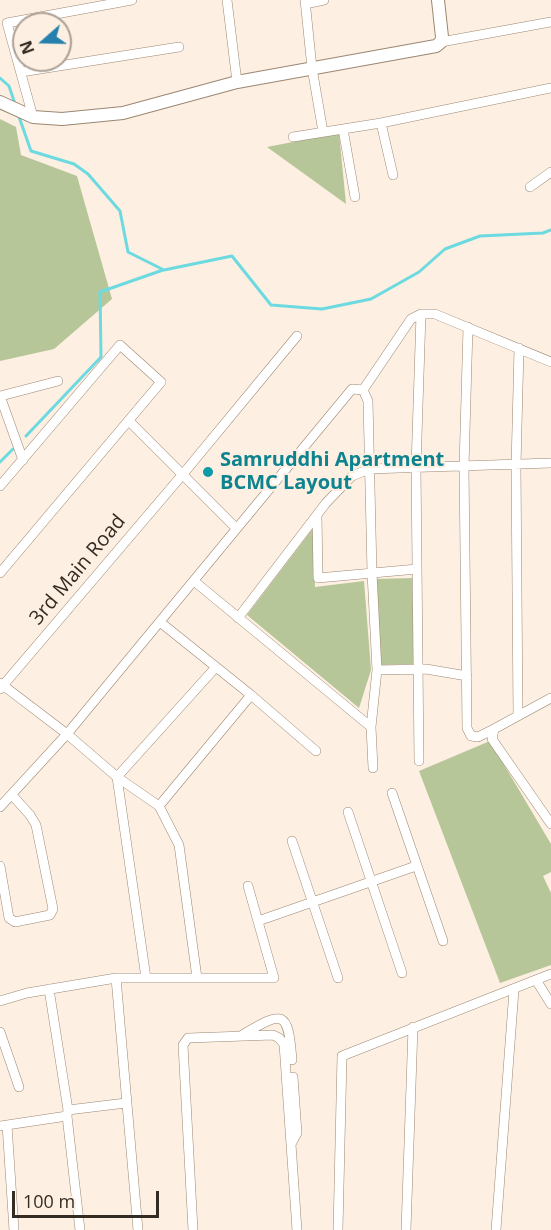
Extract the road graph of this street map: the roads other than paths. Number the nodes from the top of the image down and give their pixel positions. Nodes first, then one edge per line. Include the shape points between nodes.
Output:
1 (132, 0) edge
2 (227, 0) edge
3 (324, 0) edge
4 (438, 0) edge
5 (305, 2) edge
6 (67, 12) edge
7 (12, 22) edge
8 (551, 22) edge
9 (12, 40) edge
10 (441, 42) junction
11 (179, 47) dead end
12 (72, 64) edge
13 (312, 68) junction
14 (21, 72) edge
15 (237, 82) junction
16 (551, 88) edge
17 (0, 102) edge
18 (33, 116) junction
19 (381, 123) junction
20 (343, 129) junction
21 (323, 132) junction
22 (293, 136) dead end
23 (551, 172) edge
24 (393, 175) dead end
25 (530, 187) dead end
26 (356, 197) dead end
27 (421, 314) junction
28 (468, 327) junction
29 (297, 336) dead end
30 (519, 348) junction
31 (551, 362) edge
32 (58, 381) dead end
33 (363, 390) junction
34 (1, 396) edge
35 (129, 421) junction
36 (23, 460) junction
37 (551, 463) edge
38 (516, 465) junction
39 (416, 467) junction
40 (464, 467) junction
41 (369, 469) junction
42 (183, 474) junction
43 (0, 486) edge
44 (317, 516) junction
45 (236, 528) junction
46 (417, 569) junction
47 (0, 573) edge
48 (372, 573) junction
49 (194, 581) junction
50 (238, 618) junction
51 (160, 622) junction
52 (216, 667) junction
53 (377, 669) junction
54 (417, 669) junction
55 (467, 676) junction
56 (1, 686) edge
57 (251, 695) junction
58 (551, 698) edge
59 (518, 716) junction
60 (371, 727) junction
61 (494, 729) junction
62 (67, 734) junction
63 (316, 751) dead end
64 (419, 760) dead end
65 (373, 768) dead end
66 (117, 777) junction
67 (392, 793) dead end
68 (12, 795) junction
69 (159, 806) junction
70 (0, 807) edge
71 (348, 812) dead end
72 (551, 824) edge
73 (292, 841) dead end
74 (0, 866) edge
75 (416, 866) junction
76 (371, 881) junction
77 (248, 886) dead end
78 (313, 902) junction
79 (258, 921) junction
80 (443, 940) dead end
81 (402, 972) dead end
82 (551, 975) edge
83 (116, 978) junction
84 (146, 978) junction
85 (197, 978) junction
86 (338, 978) dead end
87 (537, 980) junction
88 (49, 989) junction
89 (513, 990) junction
90 (0, 1001) edge
91 (551, 1004) edge
92 (413, 1027) junction
93 (0, 1032) edge
94 (240, 1037) junction
95 (292, 1060) dead end
96 (293, 1077) dead end
97 (18, 1087) dead end
98 (126, 1103) junction
99 (68, 1113) junction
100 (4, 1126) edge
101 (291, 1144) junction
102 (14, 1230) edge
103 (80, 1230) edge
104 (138, 1230) edge
105 (193, 1230) edge
106 (297, 1230) edge
107 (338, 1230) edge
108 (406, 1230) edge
109 (496, 1230) edge

1 - 6 street
2 - 15 street
3 - 5 street
4 - 10 street
5 - 13 street
7 - 9 street via 7,23
8 - 10 street
10 - 13 street
11 - 12 street
13 - 15 street
13 - 21 street
14 - 18 street
15 - 18 street via 123,113 62,119
16 - 19 street
17 - 18 street
19 - 20 street
19 - 24 street
20 - 21 street
20 - 26 street
21 - 22 street
23 - 25 street
27 - 28 street via 435,314
27 - 33 street via 411,320
27 - 39 street
28 - 30 street
28 - 40 street
29 - 42 street, 3rd Main Road
30 - 31 street
30 - 38 street
32 - 34 street
33 - 41 street via 368,401
33 - 45 street via 352,389
34 - 36 street
35 - 36 street via 161,382 120,345
35 - 42 street
35 - 47 street
36 - 43 street
37 - 38 street
38 - 40 street
38 - 59 street
39 - 40 street
39 - 41 street
39 - 46 street
40 - 55 street
41 - 44 street via 352,476
41 - 48 street
42 - 45 street
42 - 56 street, 3rd Main Road
44 - 48 street via 318,578
44 - 50 street
45 - 49 street
46 - 48 street
46 - 54 street
48 - 53 street
49 - 50 street
49 - 51 street
50 - 60 street
51 - 52 street
51 - 62 street
52 - 57 street
52 - 66 street
53 - 54 street
53 - 60 street
54 - 55 street
54 - 64 street
55 - 61 street via 467,728 471,736
56 - 62 street
57 - 63 street
57 - 69 street
58 - 59 street
59 - 61 street
60 - 65 street
61 - 72 street via 492,739
62 - 66 street
62 - 68 street
66 - 69 street
66 - 84 street
67 - 75 street
68 - 70 street
68 - 74 street via 36,825 53,909 50,915 15,922 9,918
69 - 85 street via 178,845
71 - 76 street
73 - 78 street
75 - 76 street
75 - 80 street
76 - 78 street
76 - 81 street
77 - 79 street
78 - 79 street
78 - 86 street
79 - 85 street via 274,978
82 - 87 street
83 - 84 street
83 - 88 street
83 - 98 street
84 - 85 street
87 - 89 street
87 - 91 street
88 - 90 street
88 - 99 street
89 - 92 street
89 - 109 street
92 - 107 street via 342,1056
92 - 108 street
93 - 97 street
94 - 95 street via 269,1019 278,1018 289,1029
94 - 101 street via 273,1035 284,1044
94 - 105 street via 188,1038 183,1045
96 - 101 street via 297,1133
98 - 99 street
98 - 104 street
99 - 100 street
99 - 103 street
100 - 102 street
101 - 106 street

